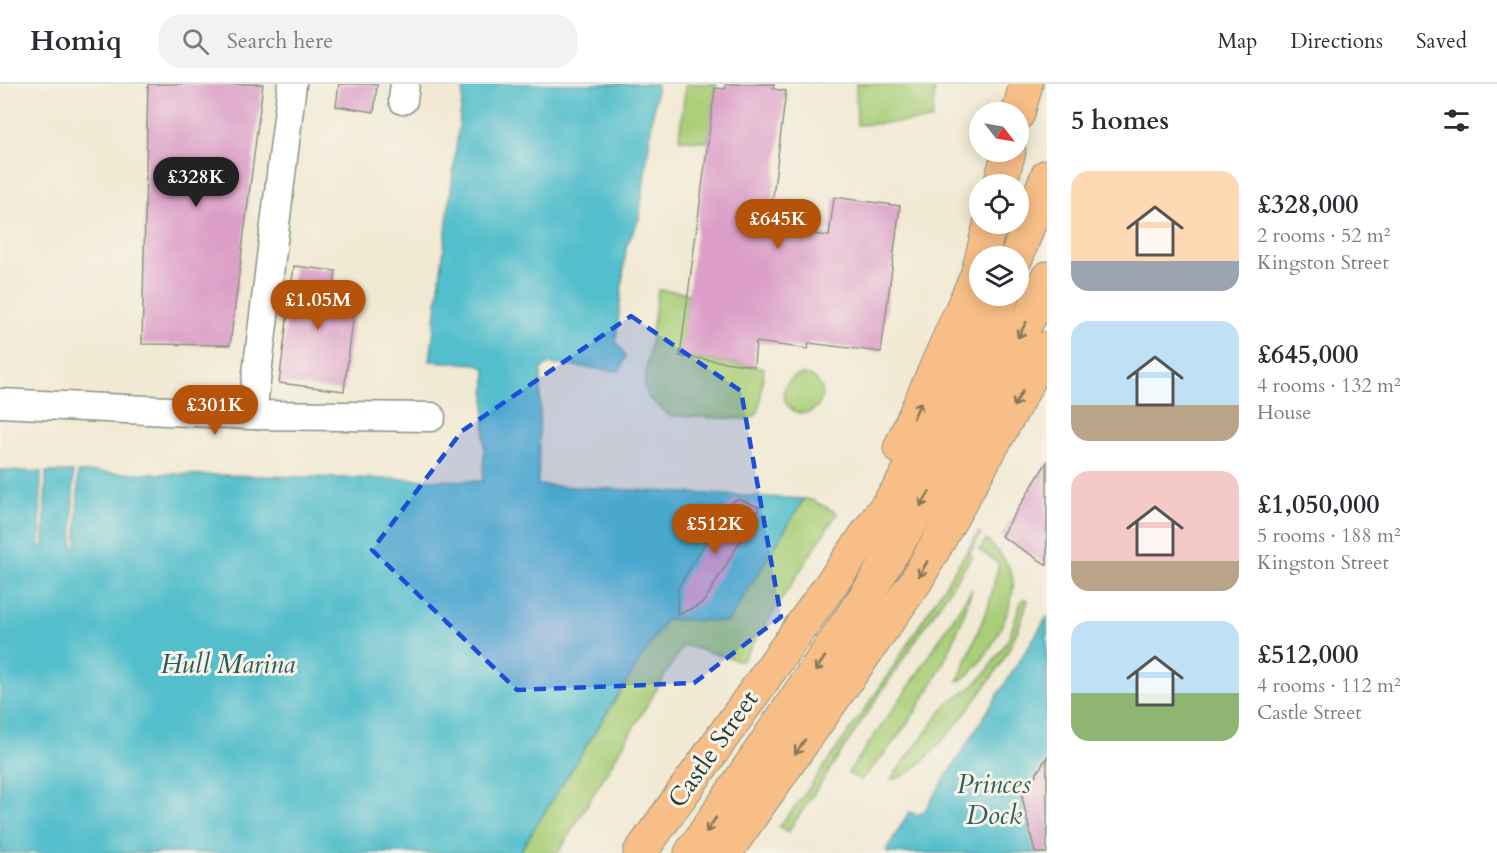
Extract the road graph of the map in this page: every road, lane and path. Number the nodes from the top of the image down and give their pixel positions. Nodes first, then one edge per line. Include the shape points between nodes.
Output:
1 (292, 84) edge
2 (1026, 84) edge
3 (1021, 102) edge
4 (1047, 176) edge
5 (1021, 246) edge
6 (1047, 278) edge
7 (969, 293) edge
8 (998, 306) edge
9 (1047, 348) edge
10 (0, 403) edge
11 (252, 415) junction
12 (431, 417) dead end
13 (787, 645) junction
14 (640, 853) edge
15 (692, 853) edge
16 (725, 853) edge

1 - 11 street
2 - 3 highway
4 - 5 highway
6 -> 15 highway via 1032,314 871,588
13 -> 7 highway via 893,464
8 - 13 highway via 898,490
9 -> 16 highway via 916,581
10 - 11 street
11 - 12 street
13 - 14 highway, Castle Street

